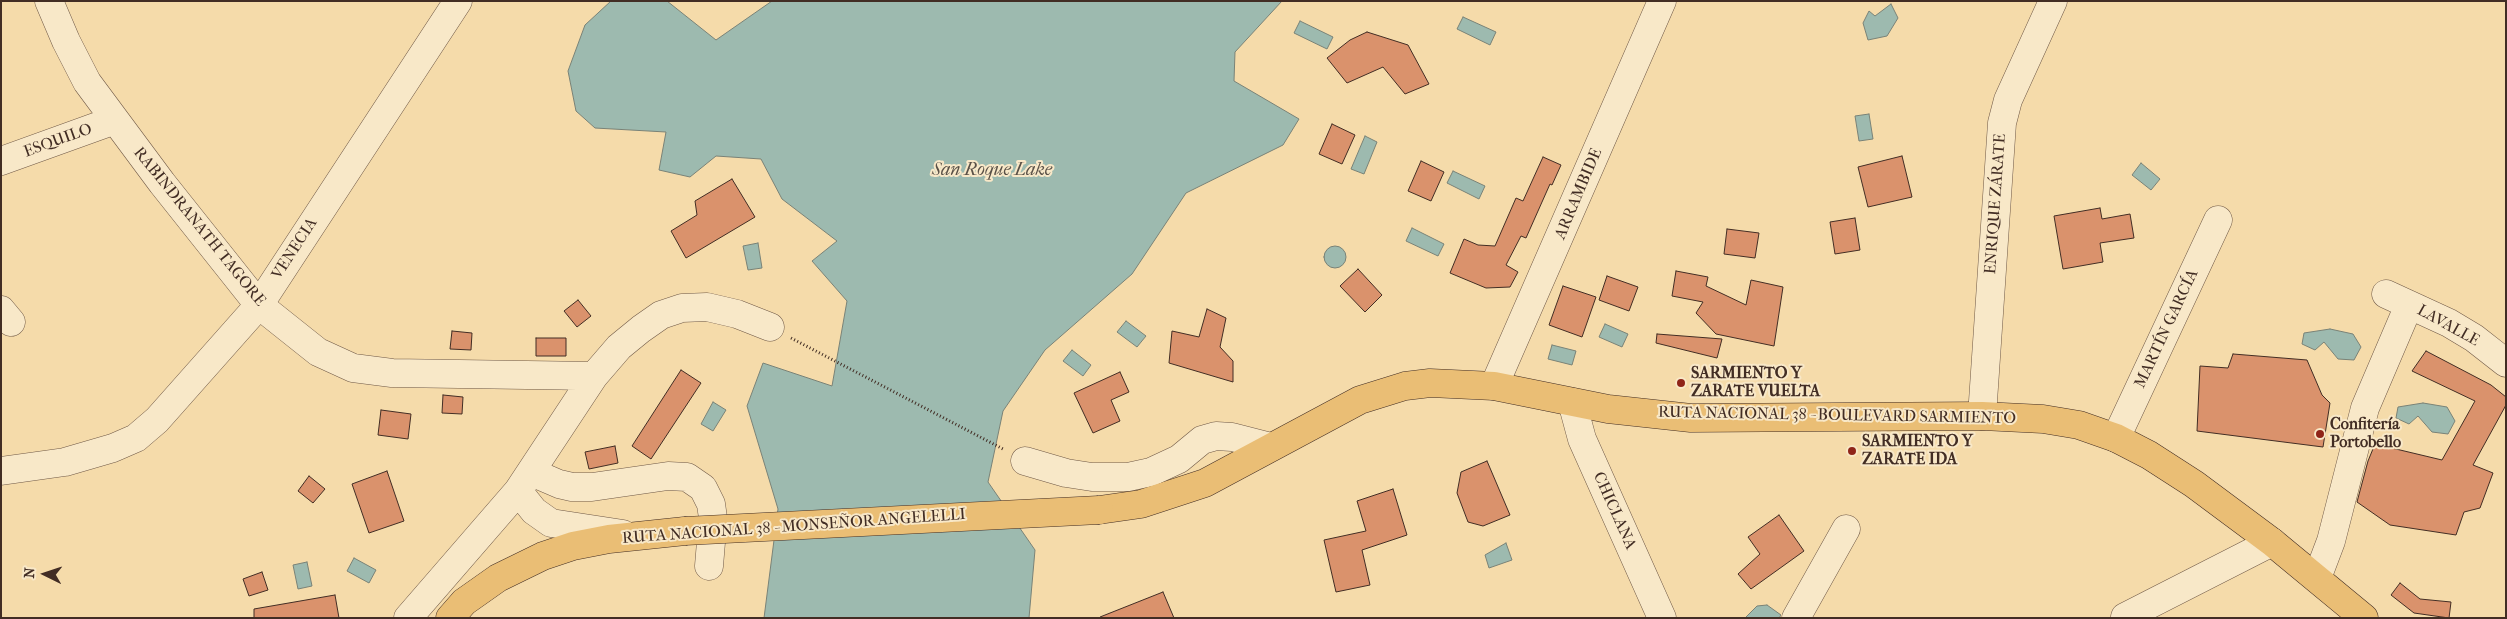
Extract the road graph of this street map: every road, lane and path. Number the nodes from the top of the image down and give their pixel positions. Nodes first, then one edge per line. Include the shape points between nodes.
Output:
1 (49, 1) edge
2 (458, 1) edge
3 (1662, 1) edge
4 (2052, 1) edge
5 (115, 120) junction
6 (1, 161) edge
7 (2218, 220) dead end
8 (259, 305) junction
9 (770, 327) joint
10 (2506, 364) edge
11 (594, 376) junction
12 (1494, 386) junction
13 (1572, 402) junction
14 (1982, 416) junction
15 (2116, 438) junction
16 (1271, 447) junction
17 (1025, 461) joint
18 (1, 471) edge
19 (525, 481) junction
20 (1099, 510) joint
21 (1846, 529) dead end
22 (634, 536) junction
23 (2272, 542) junction
24 (710, 566) dead end
25 (2317, 578) junction
26 (408, 618) edge
27 (450, 618) edge
28 (1662, 618) edge
29 (1796, 618) edge
30 (2125, 618) edge
31 (2364, 618) edge

1 - 5 street, RABINDRANATH TAGORE via 87,82
2 - 8 street, VENECIA
3 - 12 street, ARRAMBIDE
4 - 14 street, ENRIQUE ZÁRATE via 2008,100 2002,123
5 - 6 street, ESQUILO
5 - 8 street, RABINDRANATH TAGORE
7 - 15 street, MARTÍN GARCÍA
8 - 11 street, RABINDRANATH TAGORE via 318,352 354,368 392,373
8 - 18 street, VENECIA via 157,420 136,438 65,462
9 - 11 street via 708,307 682,308 661,315 641,330 619,347
9 - 17 path
10 - 25 street, LAVALLE via 2465,333 2398,299 2365,408 2331,541
11 - 19 street
12 - 13 main road, RUTA NACIONAL 38 - BOULEVARD SARMIENTO
12 - 16 main road, RUTA NACIONAL 38 - BOULEVARD SARMIENTO via 1430,383 1381,392 1341,409
13 - 14 main road, RUTA NACIONAL 38 - BOULEVARD SARMIENTO via 1634,413 1691,418
13 - 28 street, CHICLANA via 1582,439
14 - 15 main road, RUTA NACIONAL 38 - BOULEVARD SARMIENTO via 2043,419 2080,425
15 - 23 main road, RUTA NACIONAL 38 - BOULEVARD SARMIENTO via 2149,454 2194,484
16 - 17 street via 1216,436 1202,440 1179,459 1128,478 1066,473
16 - 20 main road, RUTA NACIONAL 38 - BOULEVARD SARMIENTO via 1205,484 1141,504
19 - 22 street via 534,511 551,523
19 - 24 street via 572,487 668,476 687,477 703,488 711,504
19 - 26 street
20 - 22 main road, RUTA NACIONAL 38 - MONSEÑOR ANGELELLI, bridge
21 - 29 street
22 - 27 main road, RUTA NACIONAL 38 - MONSEÑOR ANGELELLI via 573,546 520,566 480,590
23 - 25 main road, RUTA NACIONAL 38 - BOULEVARD SARMIENTO
23 - 30 street
25 - 31 main road, RUTA NACIONAL 38 - BOULEVARD SARMIENTO

